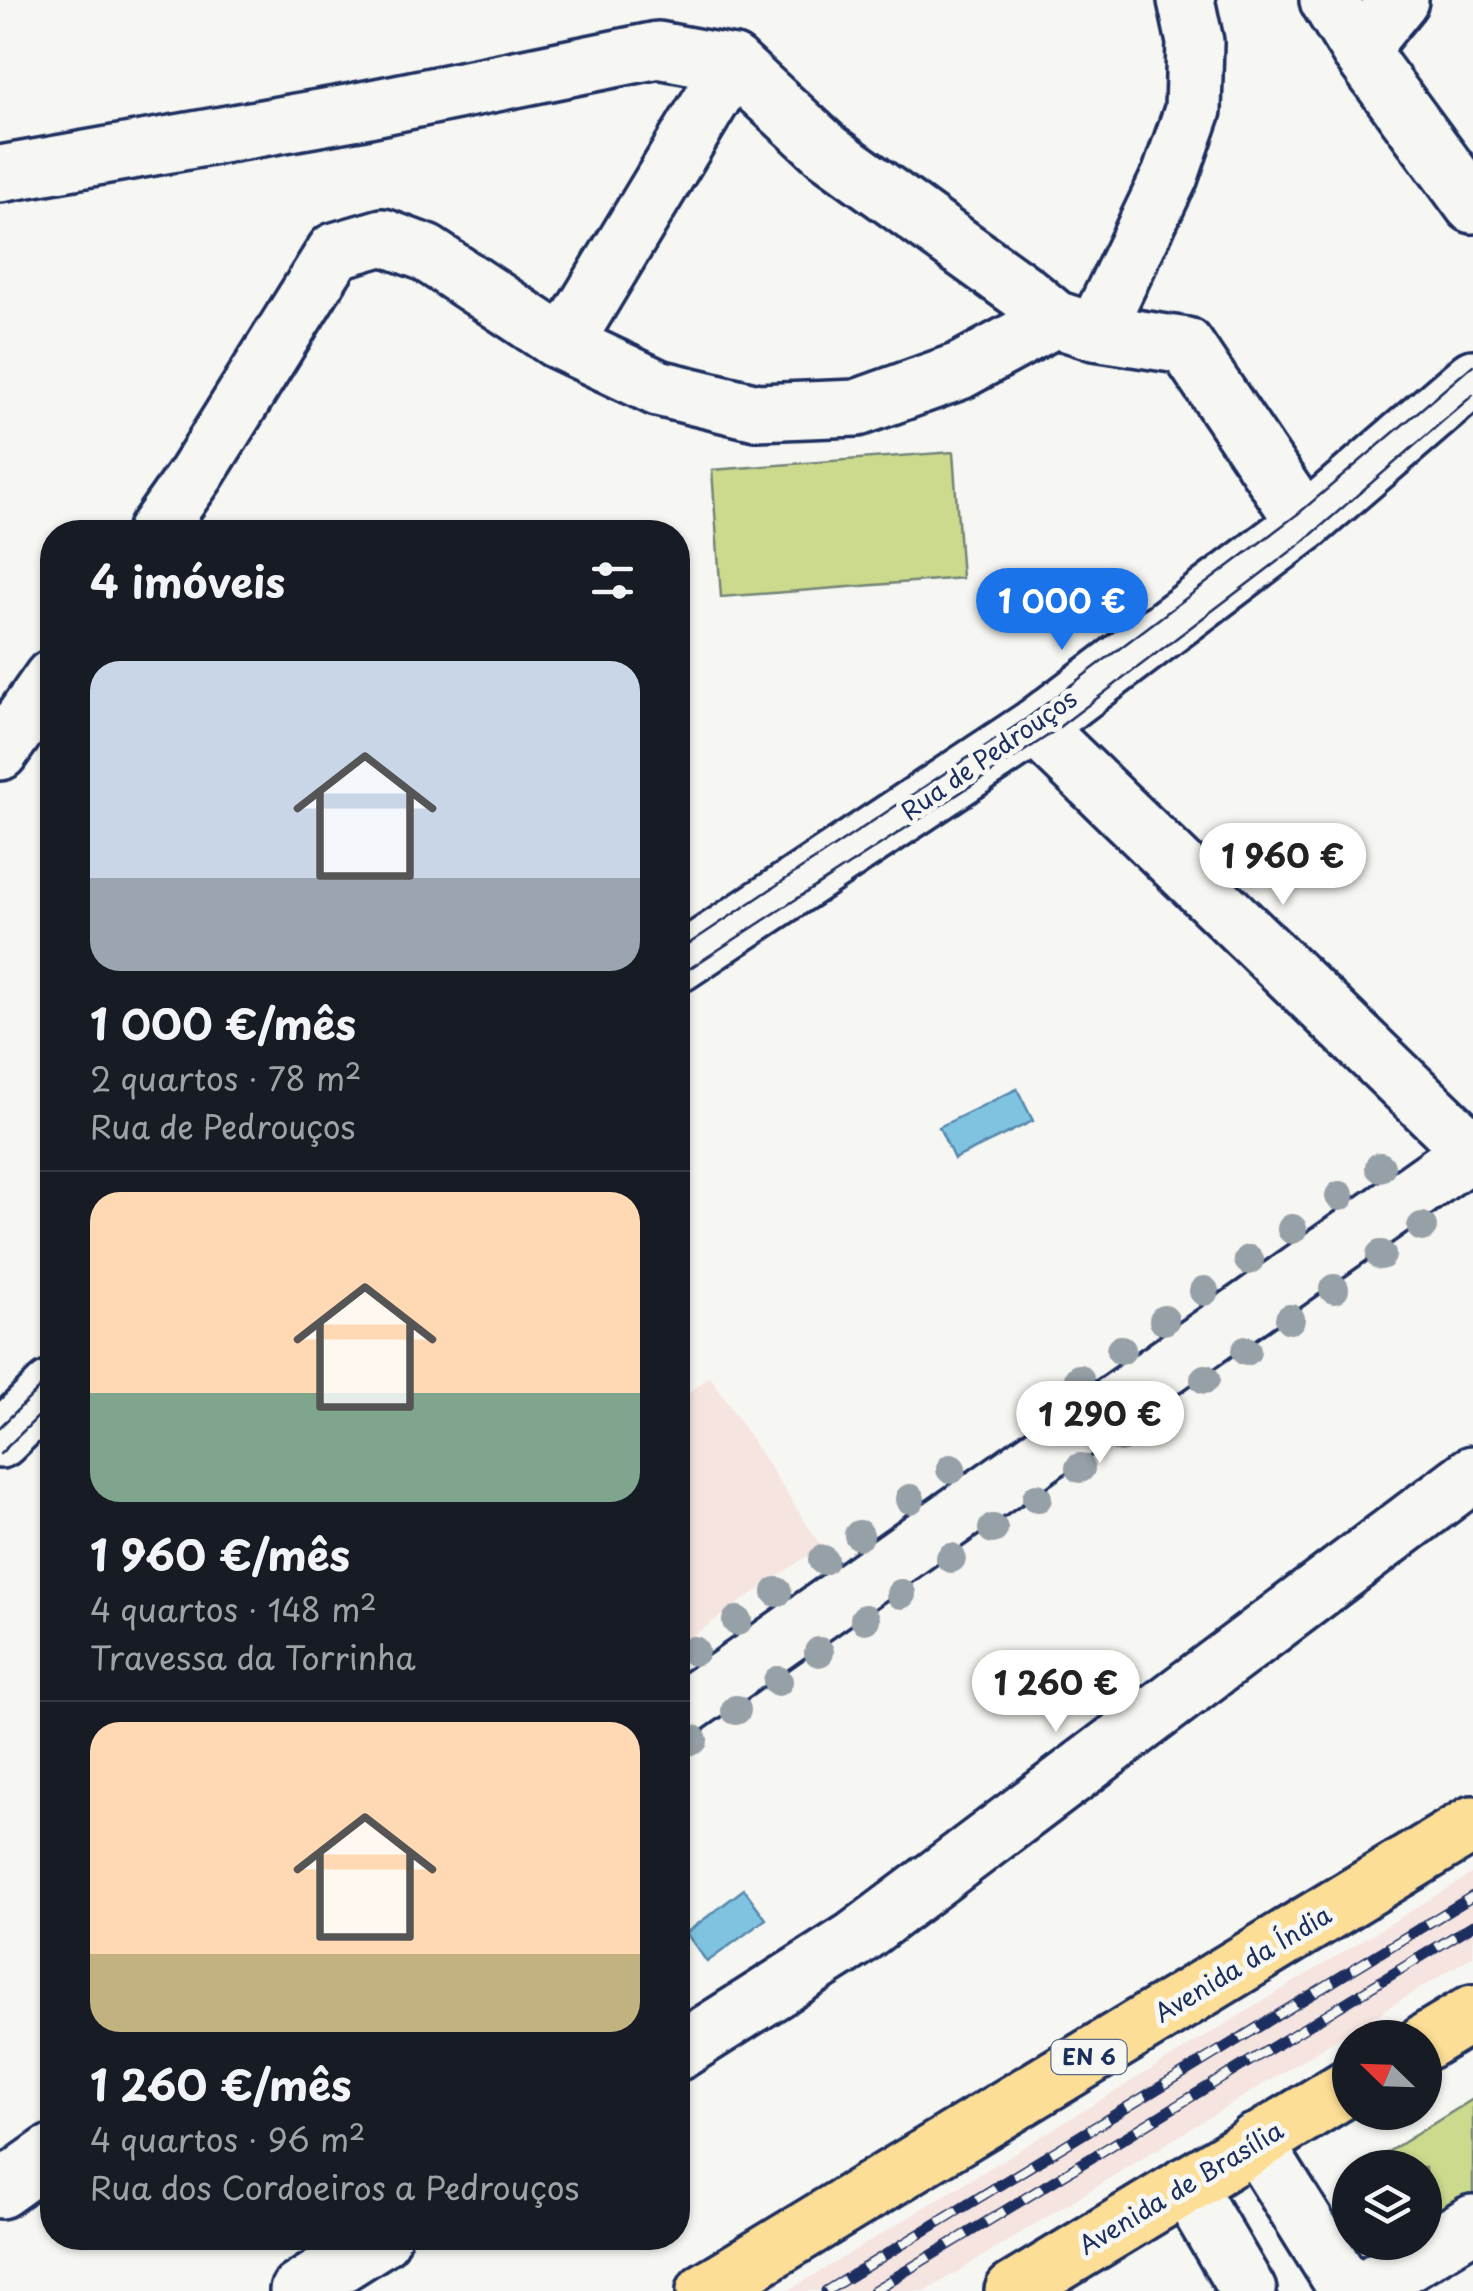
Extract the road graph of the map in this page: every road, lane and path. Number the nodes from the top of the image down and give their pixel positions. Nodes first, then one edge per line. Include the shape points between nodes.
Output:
1 (1186, 0) edge
2 (1328, 0) edge
3 (1400, 0) edge
4 (1360, 50) junction
5 (733, 64) junction
6 (0, 174) edge
7 (1473, 205) edge
8 (1075, 325) junction
9 (565, 343) junction
10 (1473, 378) edge
11 (163, 520) edge
12 (1305, 523) junction
13 (40, 695) edge
14 (1035, 727) junction
15 (0, 752) edge
16 (690, 956) edge
17 (1473, 1150) edge
18 (40, 1401) edge
19 (0, 1440) edge
20 (1473, 1474) edge
21 (690, 1704) edge
22 (1473, 1824) edge
23 (1473, 2013) edge
24 (1442, 2032) edge
25 (690, 2044) edge
26 (1332, 2097) edge
27 (1255, 2142) junction
28 (40, 2162) edge
29 (1186, 2186) junction
30 (0, 2190) edge
31 (1473, 2223) edge
32 (363, 2250) edge
33 (298, 2291) edge
34 (705, 2291) edge
35 (1013, 2291) edge
36 (1248, 2291) edge
37 (1348, 2291) edge
38 (1361, 2291) edge

1 - 8 street via 1195,42 1193,110 1170,176
2 - 4 street
3 - 4 street
4 - 7 street
5 - 6 street via 658,50
5 - 8 street via 826,150
5 - 9 street
8 - 9 street via 856,408 756,412 658,388
8 - 12 street via 1186,346
9 - 11 street via 426,253 383,236 334,251
10 - 12 street, Rua de Pedrouços
12 - 14 street, Rua de Pedrouços
13 - 15 street
14 - 16 street, Rua de Pedrouços
14 - 17 street
17 - 21 street
18 - 19 street
20 - 25 street via 854,1940
22 - 34 main road, Avenida da Índia / EN 6
23 - 24 main road
26 - 27 main road, Avenida de Brasília
27 - 29 main road, Avenida de Brasília
27 - 37 street
28 - 30 street
29 - 35 main road, Avenida de Brasília
29 - 36 street
31 - 38 street
32 - 33 street

